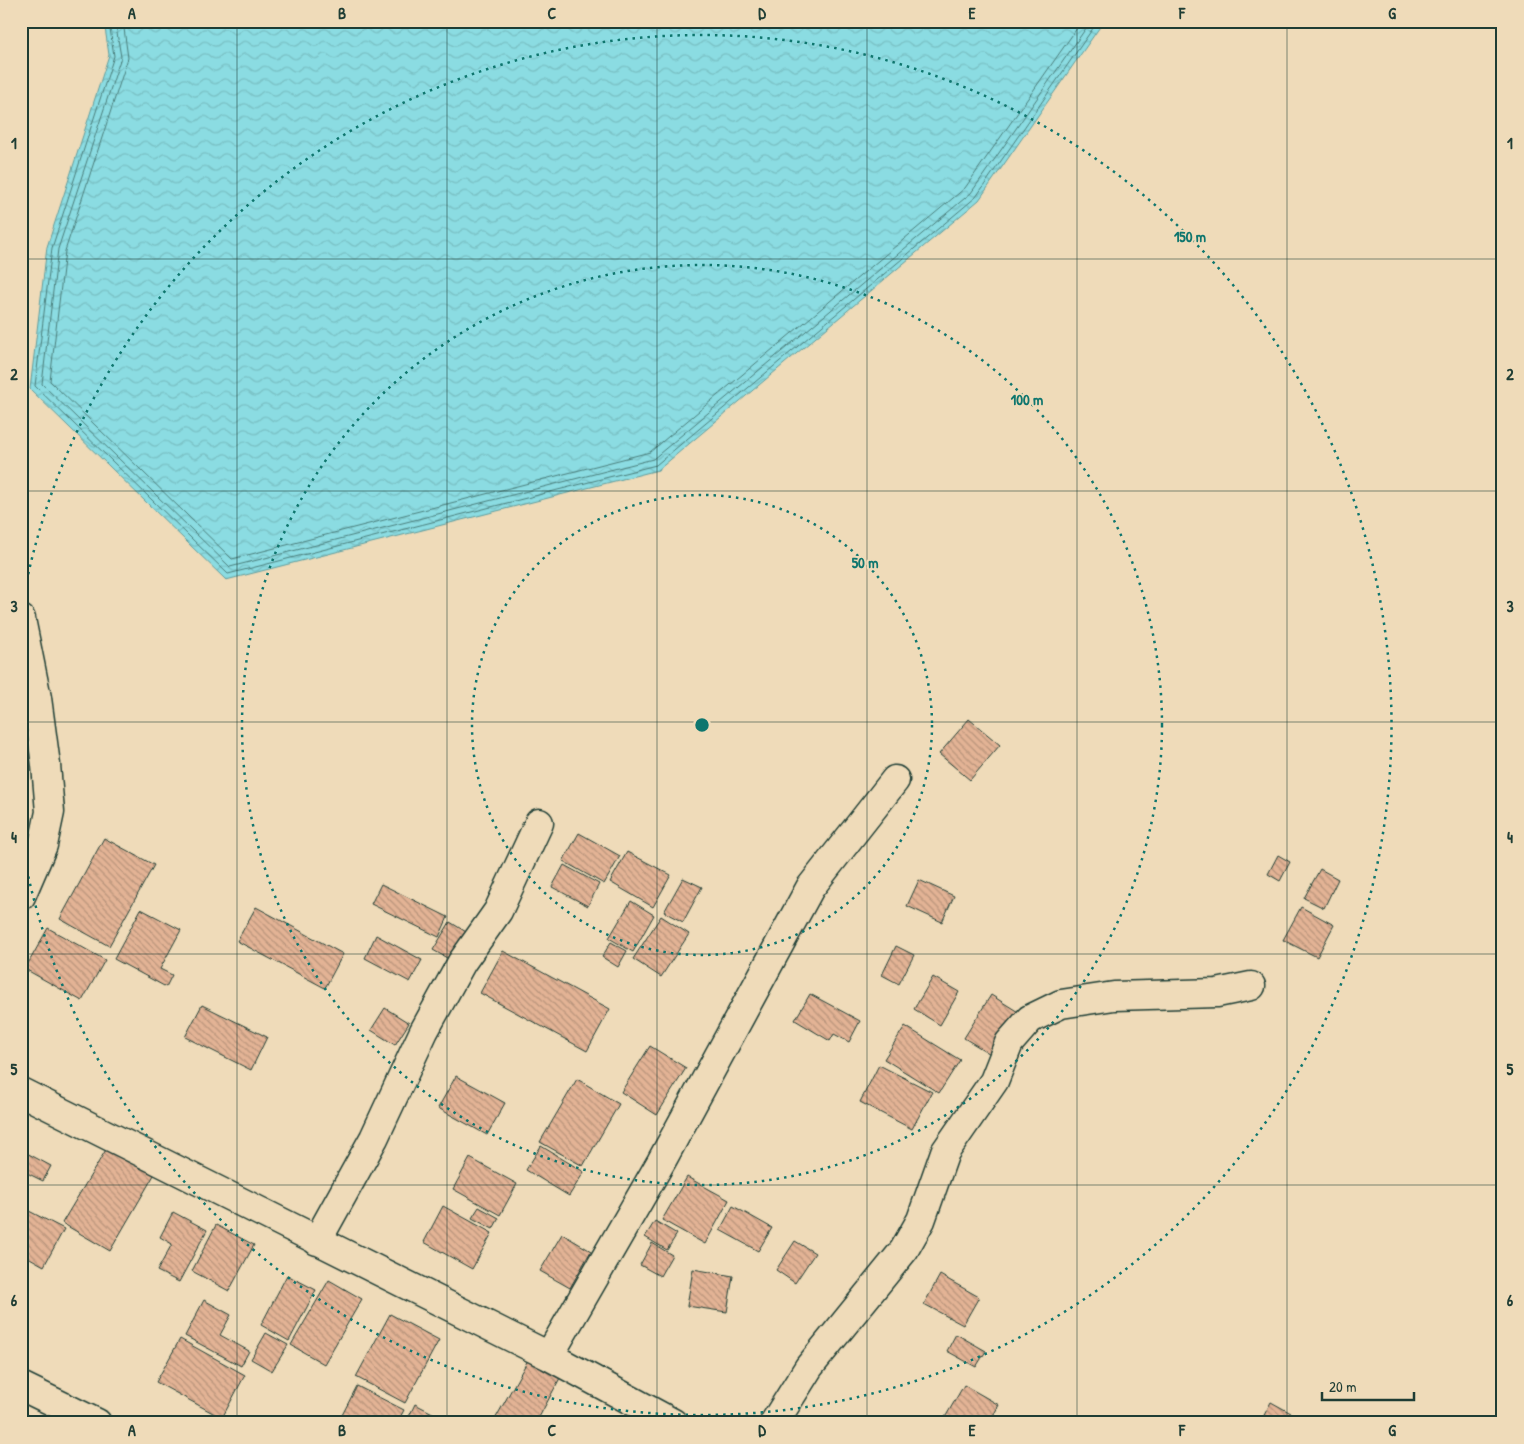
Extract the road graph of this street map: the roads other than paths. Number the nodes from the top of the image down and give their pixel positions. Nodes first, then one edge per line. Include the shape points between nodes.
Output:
1 (21, 619) edge
2 (896, 780) dead end
3 (539, 823) dead end
4 (21, 896) edge
5 (1251, 986) dead end
6 (21, 1092) edge
7 (317, 1241) junction
8 (549, 1356) junction
9 (21, 1386) edge
10 (97, 1423) edge
11 (673, 1423) edge
12 (774, 1423) edge

1 - 4 street via 37,698 50,812 43,845
2 - 8 street via 810,888 661,1162
3 - 7 street via 498,911 462,962 424,1031 374,1138
5 - 12 street via 1217,993 1114,996 1061,1004 1030,1019 1009,1044 994,1081 945,1152 921,1220 904,1250 809,1367
6 - 7 street
7 - 8 street
8 - 11 street
9 - 10 street

